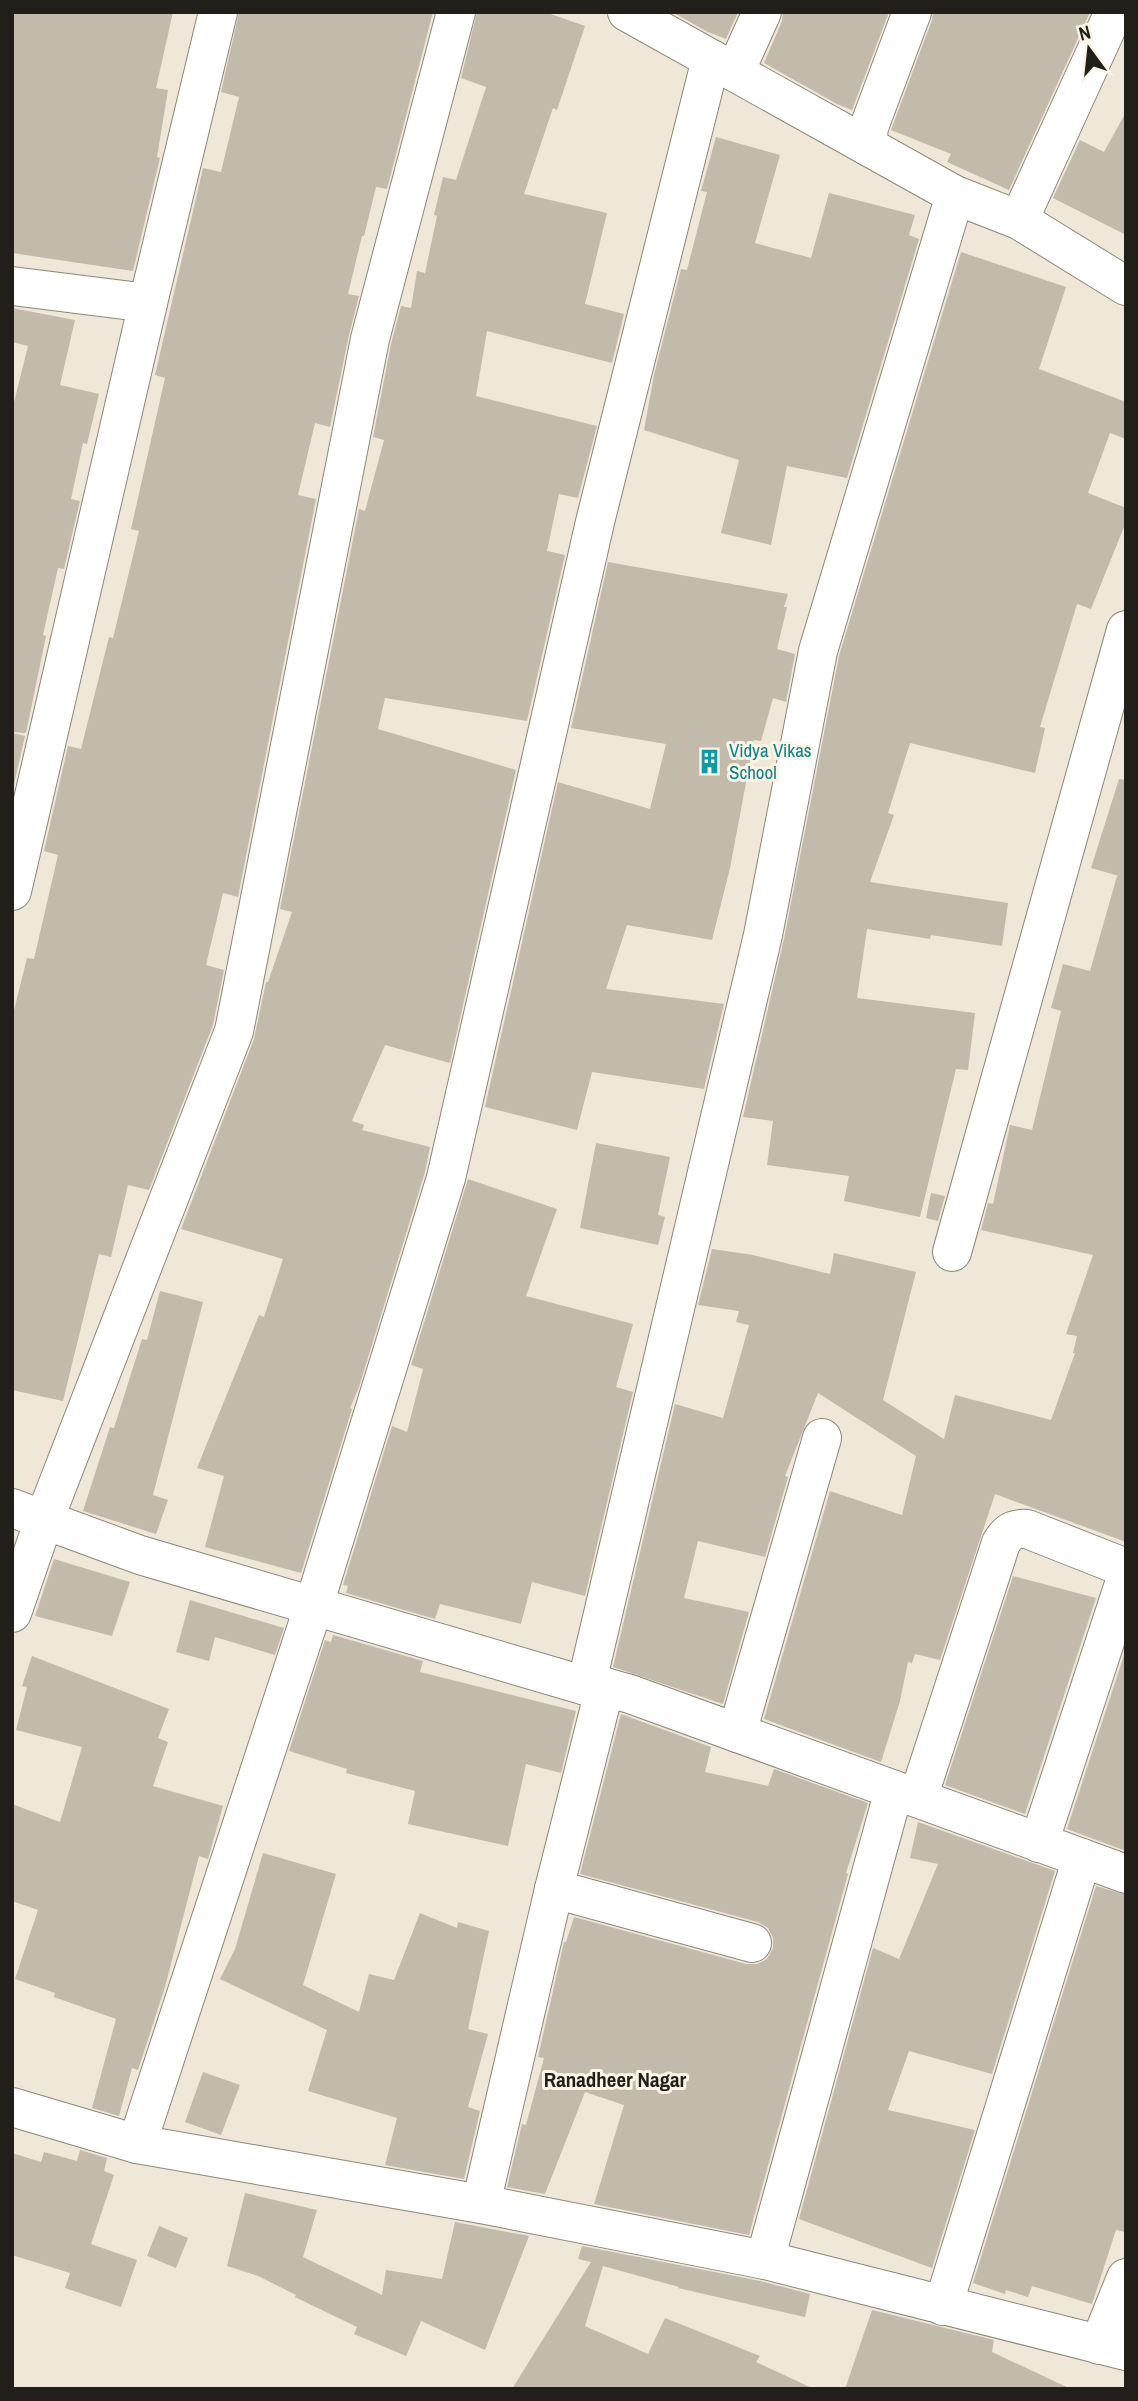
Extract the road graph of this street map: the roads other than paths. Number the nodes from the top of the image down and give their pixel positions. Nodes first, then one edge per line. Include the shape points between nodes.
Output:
1 (218, 12) edge
2 (456, 12) edge
3 (626, 12) edge
4 (762, 12) edge
5 (912, 12) edge
6 (1114, 12) edge
7 (723, 66) junction
8 (867, 146) junction
9 (955, 195) junction
10 (1019, 220) junction
11 (12, 286) edge
12 (1126, 286) edge
13 (148, 303) junction
14 (1126, 630) edge
15 (12, 891) edge
16 (952, 1252) dead end
17 (822, 1438) dead end
18 (28, 1514) edge
19 (1126, 1568) edge
20 (1126, 1578) edge
21 (314, 1605) junction
22 (12, 1613) edge
23 (596, 1687) junction
24 (737, 1733) junction
25 (906, 1794) junction
26 (1039, 1843) junction
27 (1082, 1858) junction
28 (1126, 1874) edge
29 (554, 1889) junction
30 (752, 1943) dead end
31 (12, 2107) edge
32 (137, 2144) junction
33 (481, 2204) junction
34 (765, 2260) junction
35 (1126, 2278) edge
36 (943, 2306) junction
37 (1112, 2348) edge

1 - 13 street
2 - 18 street via 370,339 234,1031
3 - 7 street
4 - 7 street
5 - 8 street via 869,127
6 - 10 street
7 - 8 street
7 - 21 street via 595,522 446,1178
8 - 9 street
9 - 10 street
9 - 23 street via 818,651 760,948
10 - 12 street
11 - 13 street
13 - 15 street
14 - 16 street
17 - 24 street
18 - 21 street via 139,1555
18 - 22 street
19 - 25 street via 1027,1529 1008,1533 1000,1543
20 - 26 street
21 - 23 street
21 - 32 street
23 - 24 street
23 - 29 street
24 - 25 street
25 - 26 street
25 - 34 street
26 - 27 street
27 - 28 street
27 - 36 street
29 - 30 street
29 - 33 street
31 - 32 street
32 - 33 street
33 - 34 street
34 - 36 street
35 - 37 street
36 - 37 street

